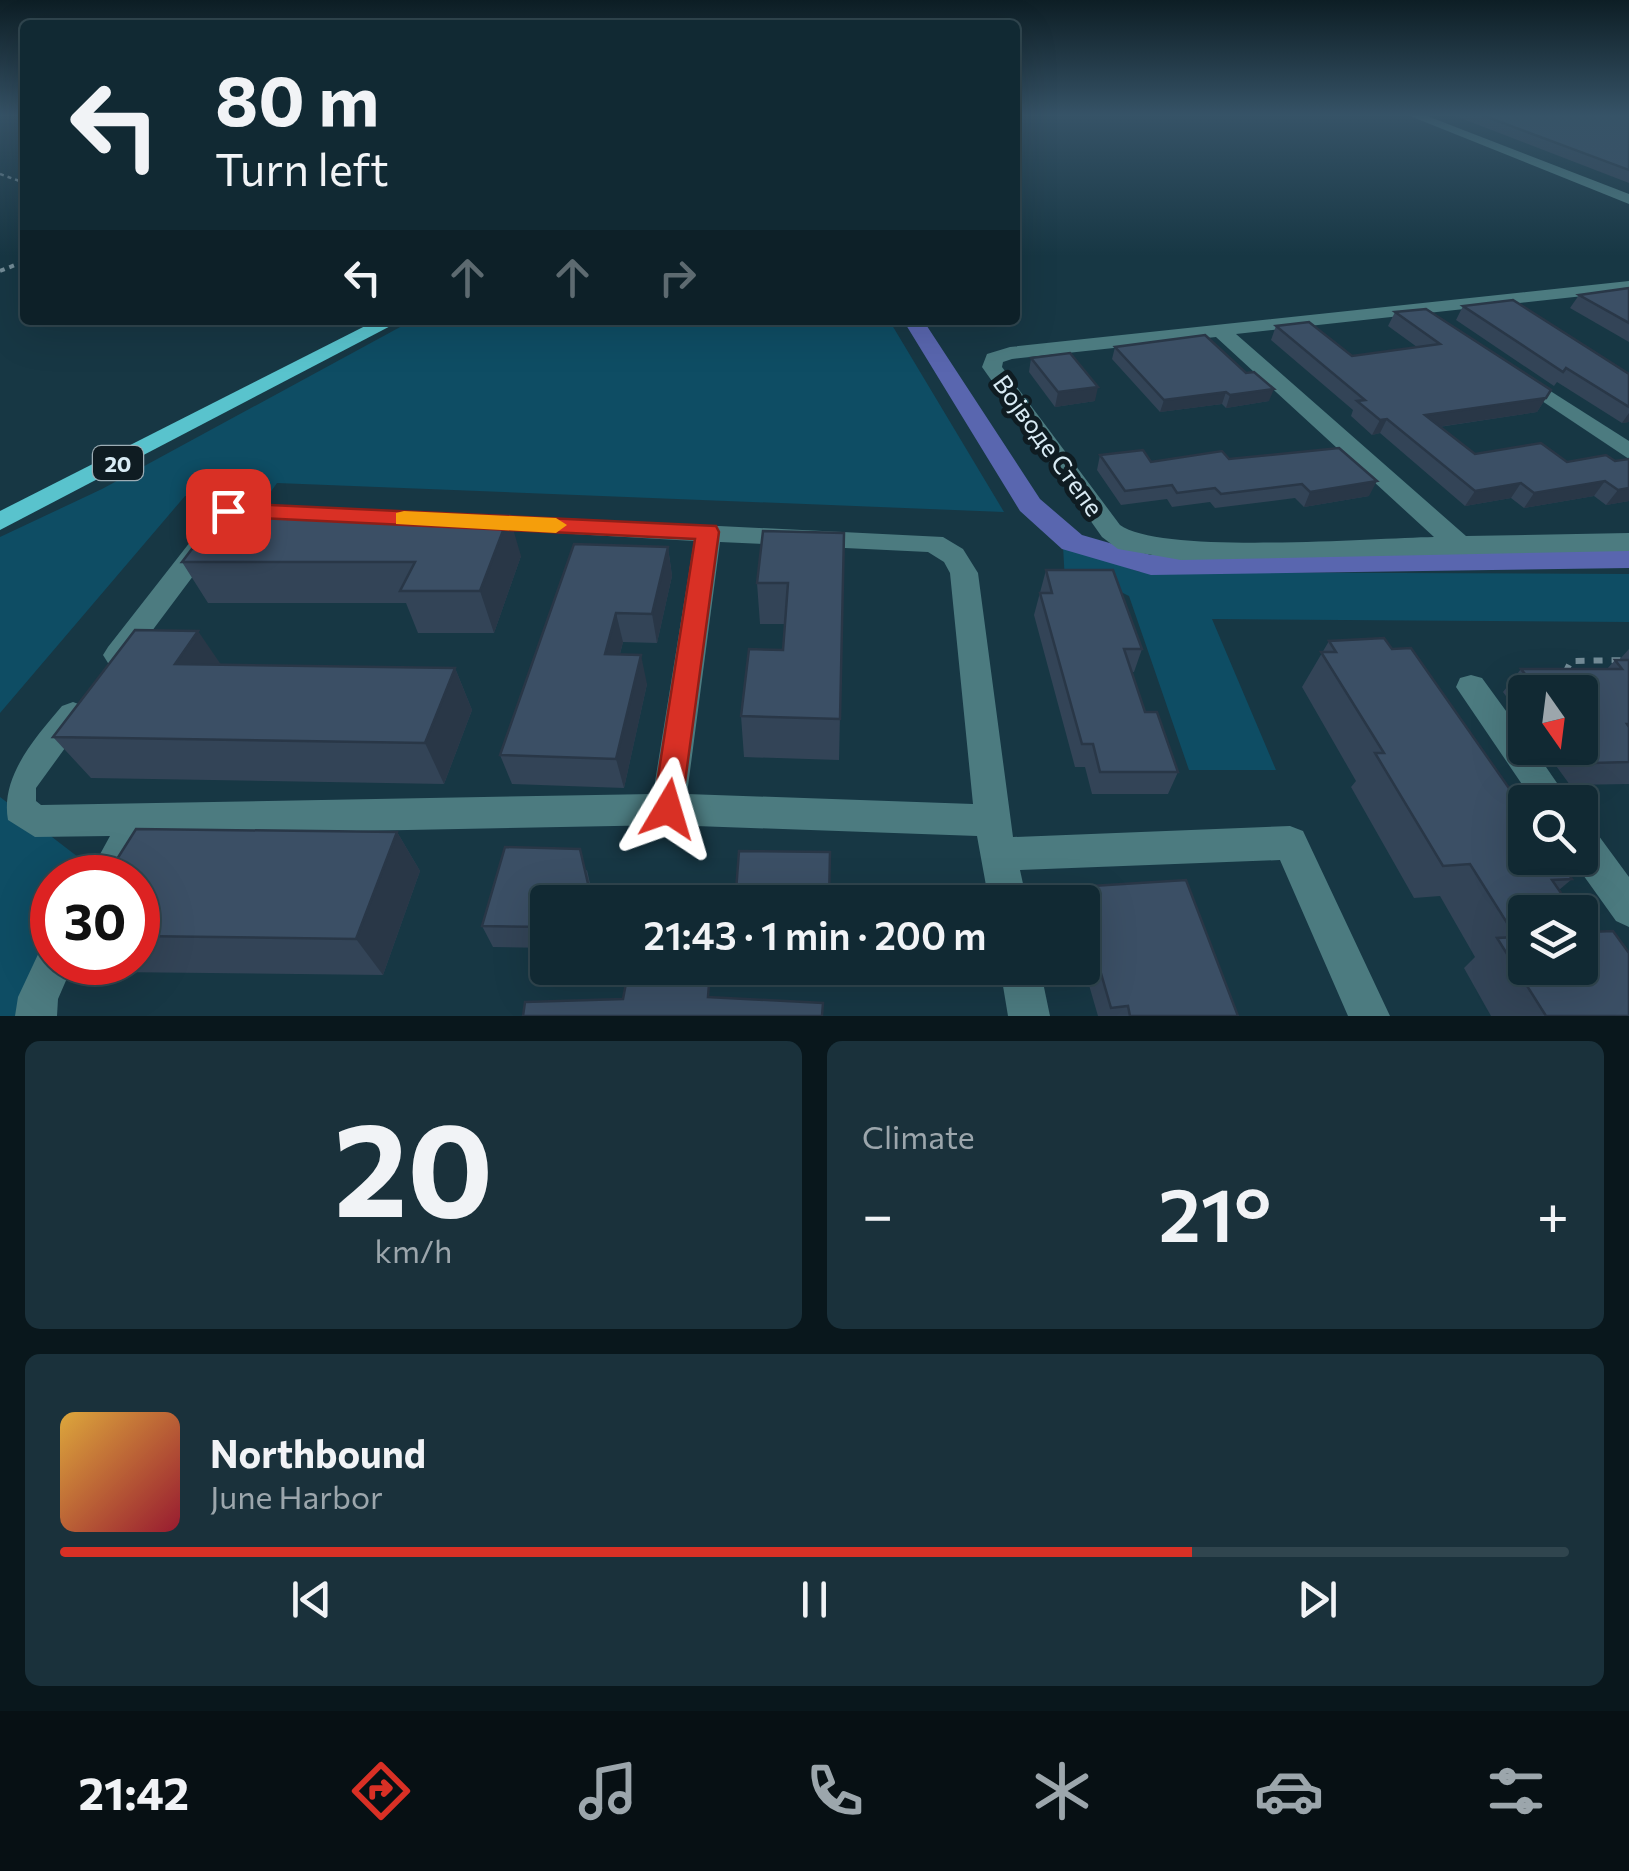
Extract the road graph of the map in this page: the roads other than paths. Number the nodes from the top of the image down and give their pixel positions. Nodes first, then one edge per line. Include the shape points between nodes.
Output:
1 (1531, 161) edge
2 (1629, 200) edge
3 (1623, 290) edge
4 (1422, 312) junction
5 (382, 325) edge
6 (1224, 333) junction
7 (1454, 333) edge
8 (1502, 366) edge
9 (1629, 452) edge
10 (3, 518) edge
11 (388, 518) edge
12 (448, 521) edge
13 (708, 532) junction
14 (1629, 542) edge
15 (1457, 543) junction
16 (1470, 688) dead end
17 (1541, 785) edge
18 (668, 809) junction
19 (138, 820) junction
20 (995, 838) junction
21 (118, 855) edge
22 (1598, 865) edge
23 (1005, 885) edge
24 (1629, 908) edge
25 (44, 985) edge
26 (1023, 985) edge
27 (36, 1016) edge
28 (1029, 1016) edge
29 (1369, 1016) edge

1 - 2 street
3 - 4 street, Војводе Степе
4 - 6 street, Војводе Степе
4 - 7 street
5 - 10 main road, 20
6 - 15 street
6 - 15 street, Војводе Степе via 1010,353 994,358 992,367 1111,531 1128,543 1181,551
8 - 9 street
11 - 19 street via 228,511 18,790 20,809 35,821
12 - 13 street
13 - 18 street
13 - 20 street via 934,543 960,564
14 - 15 street, Војводе Степе
16 - 17 street
18 - 19 street
18 - 20 street
19 - 21 street
20 - 23 street
20 - 29 street via 1290,843
22 - 24 street
25 - 27 street
26 - 28 street

